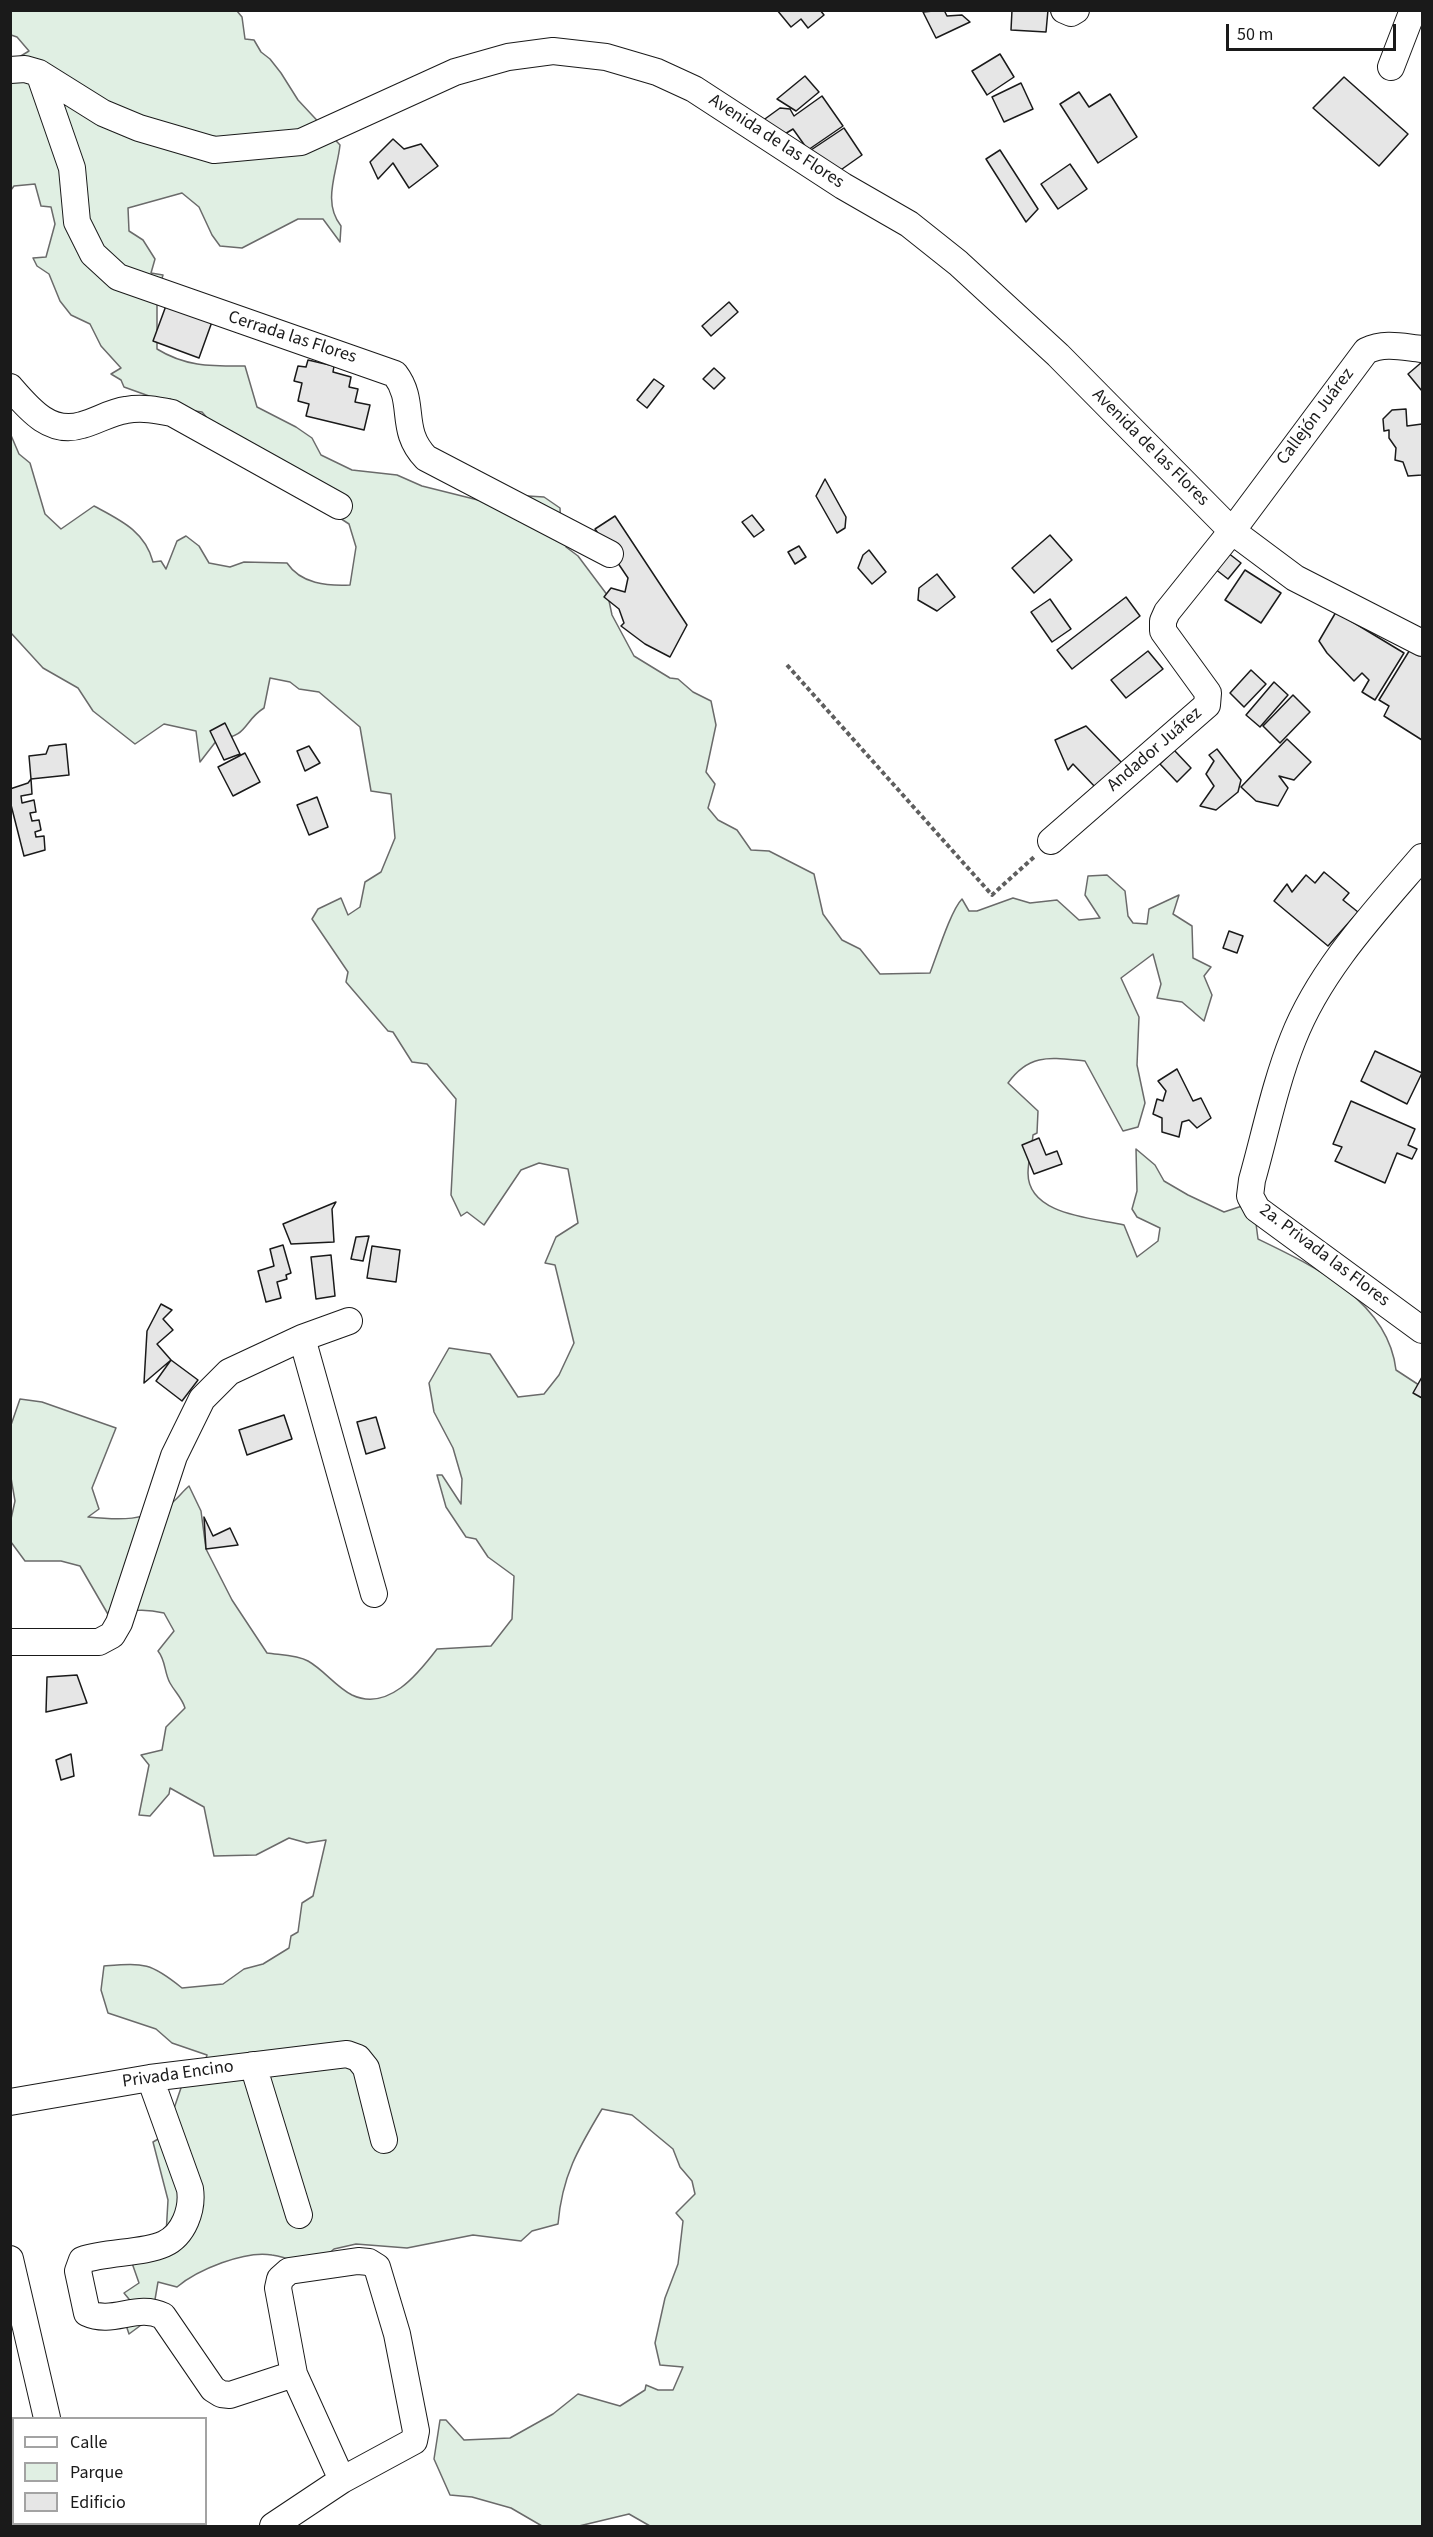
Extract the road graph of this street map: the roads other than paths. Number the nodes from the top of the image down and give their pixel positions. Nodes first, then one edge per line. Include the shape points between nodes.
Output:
1 (1064, 10) edge
2 (1076, 10) edge
3 (1413, 10) edge
4 (1391, 67) dead end
5 (10, 70) edge
6 (39, 73) junction
7 (1422, 349) edge
8 (10, 387) edge
9 (339, 506) dead end
10 (1232, 531) junction
11 (610, 554) dead end
12 (1422, 643) edge
13 (1051, 841) road end
14 (1422, 857) edge
15 (349, 1321) dead end
16 (1422, 1330) edge
17 (302, 1338) junction
18 (374, 1594) dead end
19 (10, 1642) edge
20 (253, 2065) junction
21 (150, 2078) junction
22 (10, 2102) edge
23 (384, 2140) dead end
24 (299, 2215) dead end
25 (11, 2260) edge
26 (294, 2374) junction
27 (47, 2417) edge
28 (342, 2480) junction
29 (273, 2526) edge

1 - 2 street
3 - 4 street
5 - 6 street, Avenida de las Flores
6 - 10 street, Avenida de las Flores via 103,112 139,128 214,150 301,142 455,72 508,57 553,51 606,57 657,72 693,89 909,224 958,263 1058,355
6 - 11 street, Cerrada las Flores via 72,168 77,222 93,254 118,277 395,374 404,385 408,429 414,446 426,458
7 - 10 street, Callejón Juárez via 1384,345 1366,351
8 - 9 street via 41,419 63,428 81,426 126,410 172,413
10 - 12 street, Avenida de las Flores via 1295,578
10 - 13 street, Andador Juárez via 1163,621 1163,631 1208,693 1207,705
14 - 16 street, 2a. Privada las Flores via 1353,938 1322,984 1293,1039 1250,1196 1257,1209
15 - 17 street
17 - 18 street
17 - 19 street via 229,1372 202,1399 174,1455 112,1635 99,1642
20 - 21 street, Privada Encino
20 - 23 street, Privada Encino via 347,2054 358,2058 366,2068
20 - 24 street
21 - 22 street, Privada Encino
21 - 26 street via 192,2202 178,2234 164,2245 82,2260 78,2271 87,2313 104,2318 152,2310 163,2316 213,2389 221,2394 230,2395
25 - 27 street
26 - 28 street
26 - 28 street via 278,2288 280,2279 289,2271 358,2261 377,2267 397,2334 416,2431 408,2446
28 - 29 street

